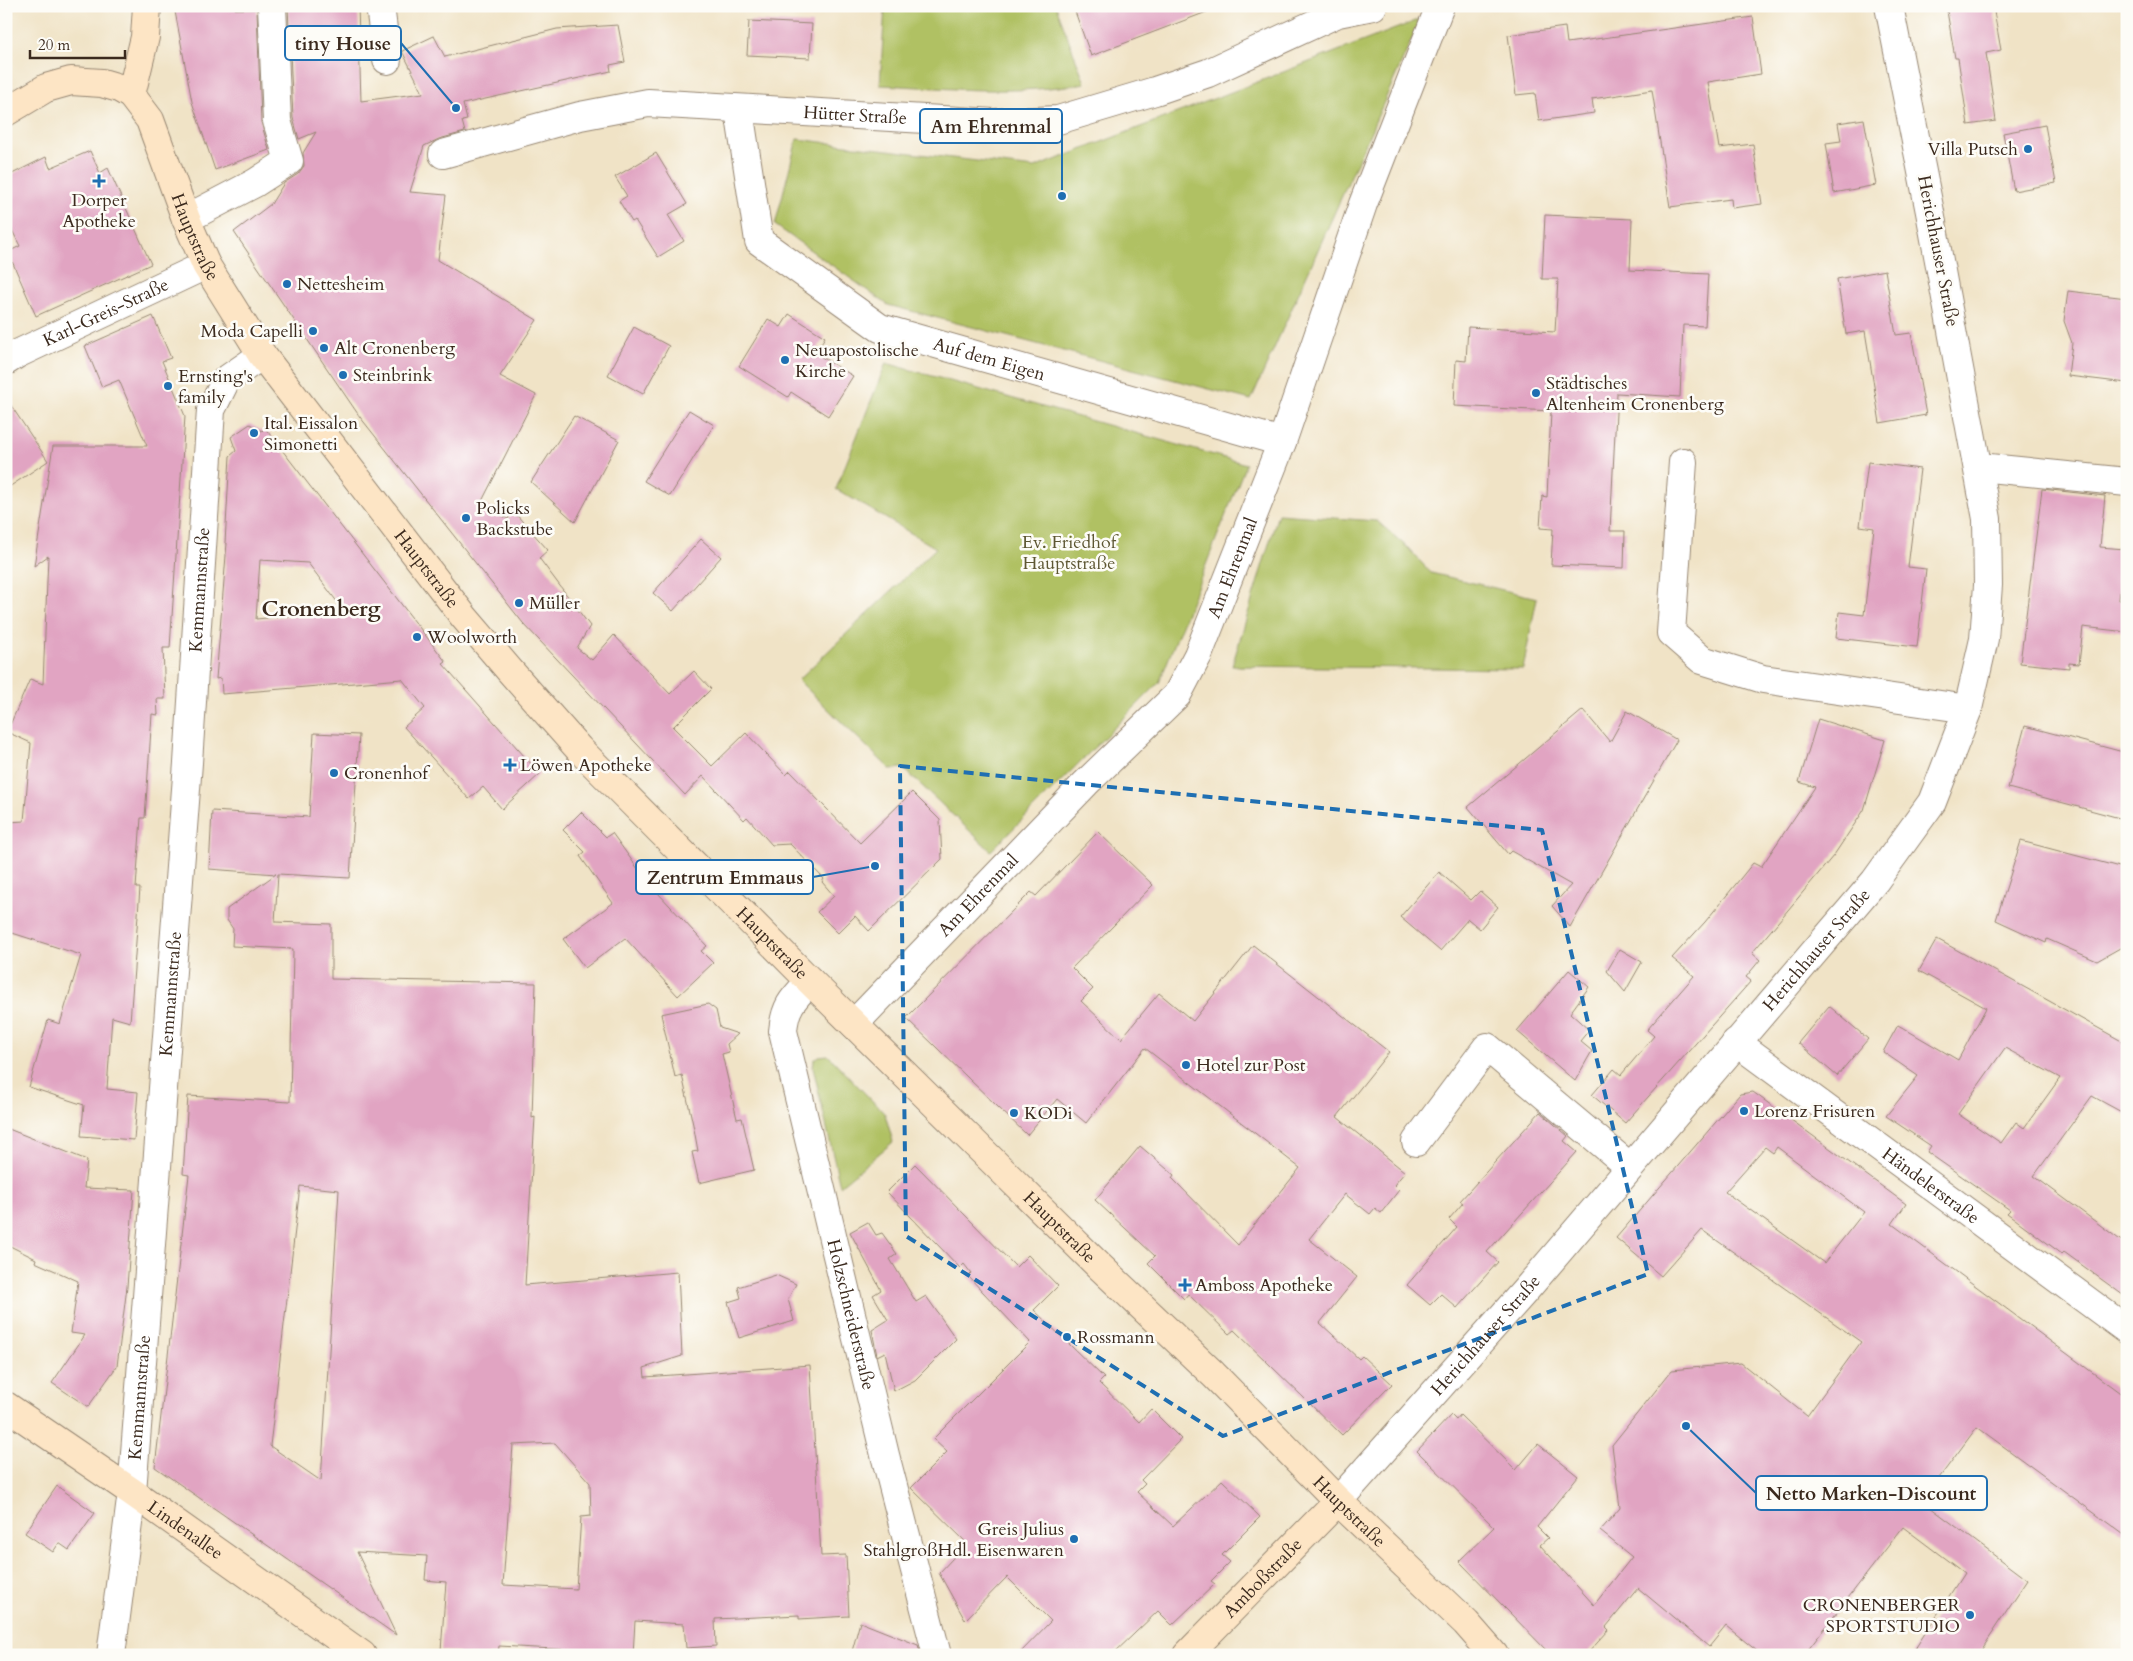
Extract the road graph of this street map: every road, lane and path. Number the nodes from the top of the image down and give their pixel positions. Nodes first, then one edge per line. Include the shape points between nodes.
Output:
1 (147, 6) edge
2 (272, 6) edge
3 (380, 6) edge
4 (1373, 6) edge
5 (1440, 6) edge
6 (1889, 6) edge
7 (387, 60) dead end
8 (131, 96) junction
9 (739, 110) junction
10 (6, 112) edge
11 (442, 154) dead end
12 (186, 219) junction
13 (206, 265) junction
14 (262, 355) junction
15 (6, 361) edge
16 (1282, 442) junction
17 (1683, 462) dead end
18 (1979, 467) junction
19 (2127, 482) edge
20 (1968, 709) junction
21 (810, 981) junction
22 (854, 1024) junction
23 (1736, 1042) junction
24 (1416, 1142) dead end
25 (1630, 1167) junction
26 (2127, 1330) edge
27 (6, 1406) edge
28 (132, 1492) junction
29 (1338, 1500) junction
30 (111, 1655) edge
31 (362, 1655) edge
32 (937, 1655) edge
33 (1187, 1655) edge
34 (1494, 1655) edge

1 - 8 main road via 145,37
2 - 12 street via 278,121 289,161
3 - 7 street
4 - 9 street, Hütter Straße via 1338,13 1208,73 1058,120 994,123
5 - 16 street, Am Ehrenmal via 1363,204
6 - 18 street, Herichhauser Straße
8 - 10 main road via 102,83 72,81 46,88
8 - 12 main road, Hauptstraße via 150,120
9 - 11 street, Hütter Straße via 648,103 580,116
9 - 16 street, Auf dem Eigen via 759,241 880,328
12 - 13 main road, Hauptstraße
13 - 14 main road, Hauptstraße
13 - 15 street, Karl-Greis-Straße
14 - 21 main road, Hauptstraße via 458,610 511,672 579,749
14 - 28 street, Kemmannstraße via 226,380 211,410 186,792
16 - 22 street, Am Ehrenmal via 1198,655 1176,695
17 - 20 street via 1671,633 1677,639 1702,660 1763,679
18 - 19 street
18 - 20 street, Herichhauser Straße via 1987,519 1988,585 1984,639
20 - 23 street, Herichhauser Straße via 1932,802 1875,881
21 - 22 main road, Hauptstraße
21 - 32 street, Holzschneiderstraße via 784,1014 783,1032 884,1455
22 - 29 main road, Hauptstraße
23 - 25 street, Herichhauser Straße
23 - 26 street, Händelerstraße
24 - 25 street via 1487,1047
25 - 29 street, Herichhauser Straße via 1524,1292
27 - 28 main road, Lindenallee
28 - 30 street, Kemmannstraße
28 - 31 main road, Lindenallee
29 - 33 main road, Amboßstraße
29 - 34 main road, Hauptstraße via 1466,1623

